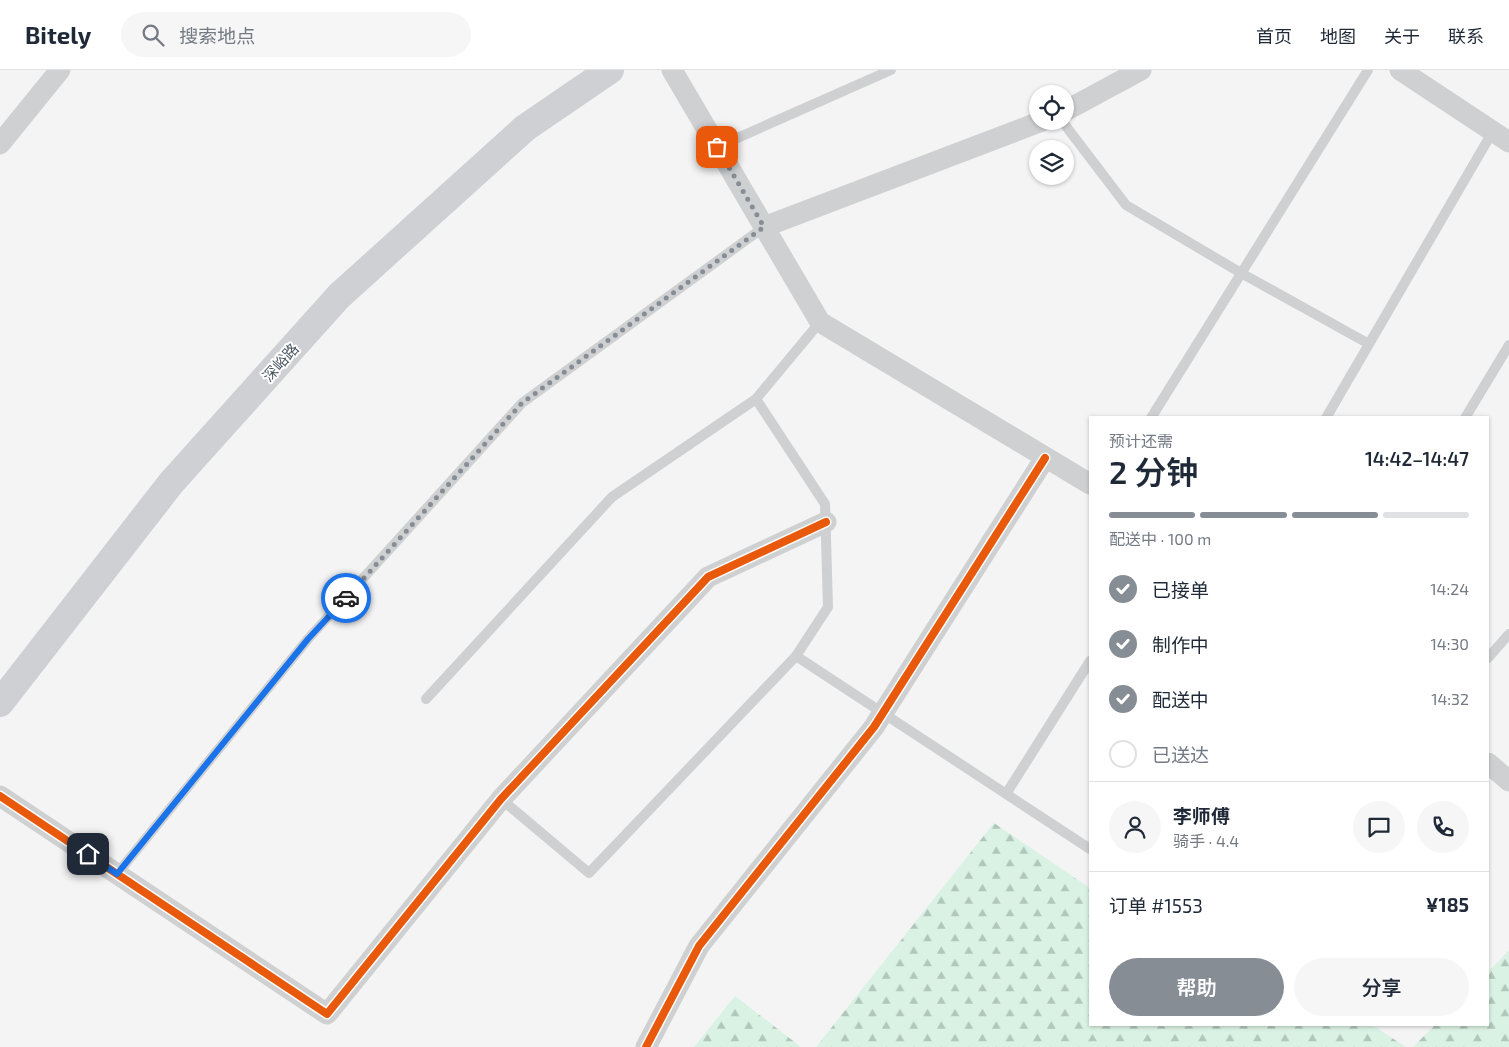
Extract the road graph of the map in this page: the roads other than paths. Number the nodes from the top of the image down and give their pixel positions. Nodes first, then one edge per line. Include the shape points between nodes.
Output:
1 (60, 70) edge
2 (610, 70) edge
3 (672, 70) edge
4 (892, 70) edge
5 (1141, 70) edge
6 (1368, 70) edge
7 (1400, 70) edge
8 (1074, 106) edge
9 (1029, 126) edge
10 (1069, 130) edge
11 (1501, 137) edge
12 (0, 144) edge
13 (717, 147) junction
14 (764, 227) junction
15 (1241, 273) junction
16 (820, 322) junction
17 (1369, 344) junction
18 (1509, 345) edge
19 (756, 399) junction
20 (1152, 416) edge
21 (1327, 416) edge
22 (1466, 416) edge
23 (1045, 458) junction
24 (1089, 483) edge
25 (826, 522) junction
26 (1509, 634) edge
27 (796, 656) junction
28 (1489, 657) edge
29 (1089, 663) edge
30 (426, 699) dead end
31 (0, 703) edge
32 (883, 713) junction
33 (1489, 764) edge
34 (1509, 781) edge
35 (1006, 794) junction
36 (0, 796) edge
37 (501, 799) junction
38 (1089, 848) edge
39 (117, 874) junction
40 (646, 1047) edge

1 - 12 street
2 - 31 main road, 深峪路 via 524,128 339,296 170,483
3 - 13 street
4 - 13 lane
5 - 8 street
6 - 15 lane
7 - 11 street
9 - 14 street
10 - 15 lane via 1126,205
11 - 17 lane
13 - 14 street
14 - 16 street
14 - 39 lane via 522,403 308,639
15 - 17 lane
15 - 20 lane
16 - 19 lane
16 - 23 street
17 - 21 lane
18 - 22 lane
19 - 25 lane via 826,504
19 - 30 lane via 612,497
23 - 24 street
23 - 32 street
25 - 27 lane via 828,607
25 - 37 street via 708,577
26 - 28 lane
27 - 32 lane
27 - 37 lane via 589,873
29 - 35 lane
32 - 35 lane
32 - 40 street via 699,946
33 - 34 street
35 - 38 lane
36 - 39 street
37 - 39 street via 327,1014

